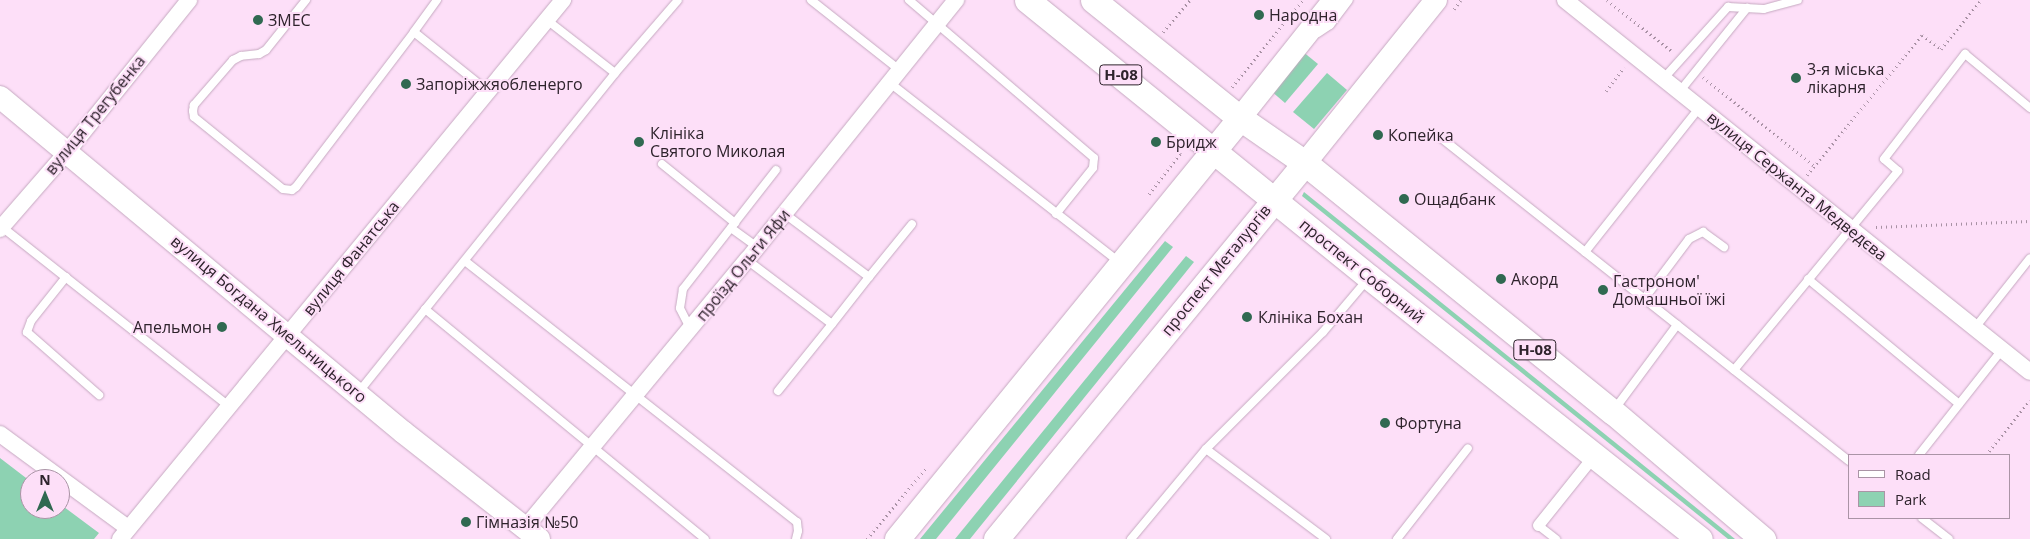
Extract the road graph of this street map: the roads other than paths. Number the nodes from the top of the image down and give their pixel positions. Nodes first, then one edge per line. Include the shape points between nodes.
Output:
1 (189, 0) edge
2 (306, 0) edge
3 (437, 0) edge
4 (563, 0) edge
5 (678, 0) edge
6 (811, 0) edge
7 (909, 0) edge
8 (956, 0) edge
9 (1027, 0) edge
10 (1093, 0) edge
11 (1334, 0) edge
12 (1349, 0) edge
13 (1436, 0) edge
14 (1565, 0) edge
15 (1798, 0) edge
16 (1747, 8) junction
17 (547, 20) junction
18 (937, 22) junction
19 (414, 32) junction
20 (1294, 50) junction
21 (615, 73) junction
22 (895, 77) junction
23 (1664, 78) junction
24 (488, 91) junction
25 (1680, 91) junction
26 (0, 96) edge
27 (1700, 107) junction
28 (2030, 108) edge
29 (1240, 118) junction
30 (1440, 137) dead end
31 (1214, 150) junction
32 (67, 152) junction
33 (662, 164) dead end
34 (1305, 164) junction
35 (776, 170) dead end
36 (1273, 200) junction
37 (785, 214) junction
38 (1056, 214) junction
39 (912, 224) dead end
40 (733, 226) junction
41 (1, 228) edge
42 (1849, 228) junction
43 (757, 247) junction
44 (1724, 247) dead end
45 (1585, 252) junction
46 (2030, 258) edge
47 (747, 260) junction
48 (465, 261) junction
49 (1121, 264) junction
50 (66, 277) junction
51 (869, 277) junction
52 (1369, 277) junction
53 (1808, 279) junction
54 (1644, 299) junction
55 (425, 309) junction
56 (832, 324) junction
57 (1677, 325) junction
58 (1974, 328) junction
59 (690, 330) junction
60 (289, 334) junction
61 (2002, 350) junction
62 (1734, 370) junction
63 (2030, 372) edge
64 (778, 391) dead end
65 (358, 393) junction
66 (98, 395) dead end
67 (636, 395) junction
68 (1959, 404) junction
69 (230, 407) junction
70 (1612, 412) junction
71 (0, 434) edge
72 (594, 447) junction
73 (1206, 448) junction
74 (1468, 448) dead end
75 (1594, 454) junction
76 (1920, 454) edge
77 (1848, 460) edge
78 (1923, 519) edge
79 (1538, 525) joint
80 (532, 533) edge
81 (124, 534) edge
82 (705, 539) edge
83 (796, 539) edge
84 (897, 539) edge
85 (996, 539) edge
86 (1131, 539) edge
87 (1326, 539) edge
88 (1397, 539) edge
89 (1556, 539) edge
90 (1700, 539) edge
91 (1763, 539) edge
92 (1949, 539) edge

1 - 32 street, вулиця Трегубенка
2 - 19 lane via 266,50 233,60 194,105 193,111 194,117 283,189 296,187
3 - 19 lane
4 - 17 street, вулиця Фанатська
5 - 21 lane
6 - 22 lane
7 - 18 lane
8 - 18 street, проїзд Ольги Яфи
9 - 31 main road, проспект Соборний / Н-08
10 - 29 main road, Н-08
11 - 20 main road
12 - 20 lane via 1330,25
13 - 34 main road, проспект Металургів
14 - 23 street, вулиця Сержанта Медведєва
15 - 16 lane via 1764,9
16 - 23 lane via 1728,7
16 - 25 lane
17 - 21 lane
17 - 24 street, вулиця Фанатська
18 - 22 street, проїзд Ольги Яфи
18 - 38 lane via 1094,158 1093,168
19 - 24 lane
20 - 29 main road
21 - 48 lane
22 - 37 street, проїзд Ольги Яфи
22 - 38 lane
23 - 25 street, вулиця Сержанта Медведєва
24 - 60 street, вулиця Фанатська
25 - 27 street, вулиця Сержанта Медведєва
26 - 32 main road, вулиця Богдана Хмельницького
27 - 42 street, вулиця Сержанта Медведєва
27 - 45 lane
28 - 42 lane via 1965,54 1884,159 1898,171
29 - 31 main road
29 - 34 main road, Н-08
30 - 45 lane
31 - 36 main road, проспект Соборний / Н-08
31 - 49 main road
32 - 41 street, вулиця Трегубенка
32 - 60 main road, вулиця Богдана Хмельницького
33 - 40 lane
34 - 36 main road, проспект Металургів
34 - 70 main road, Н-08
35 - 40 lane
36 - 52 main road, проспект Соборний / Н-08
36 - 85 main road, проспект Металургів
37 - 43 street, проїзд Ольги Яфи
37 - 51 lane
38 - 49 lane
39 - 51 lane
40 - 43 lane
40 - 59 lane via 683,289 680,308
41 - 50 lane
42 - 53 lane
42 - 58 street, вулиця Сержанта Медведєва
43 - 47 street, проїзд Ольги Яфи
44 - 54 lane via 1703,232 1689,238
45 - 54 lane
46 - 58 lane
47 - 56 lane
47 - 59 street, проїзд Ольги Яфи
48 - 55 lane
48 - 67 lane
49 - 84 main road
50 - 66 lane via 31,321 27,332
50 - 69 lane
51 - 56 lane
52 - 73 lane via 1323,332
52 - 75 main road, проспект Соборний / Н-08
53 - 62 lane
53 - 68 lane
54 - 57 lane
55 - 65 lane
55 - 72 lane
56 - 64 lane
57 - 62 lane
57 - 70 lane
58 - 61 street, вулиця Сержанта Медведєва
59 - 67 street, проїзд Ольги Яфи
60 - 65 main road, вулиця Богдана Хмельницького
60 - 69 street, вулиця Фанатська
61 - 63 street, вулиця Сержанта Медведєва
61 - 68 lane
62 - 77 lane
65 - 80 main road, вулиця Богдана Хмельницького
67 - 72 street, проїзд Ольги Яфи
67 - 83 lane via 797,522
68 - 76 lane
69 - 81 street, вулиця Фанатська
70 - 91 main road, Н-08
71 - 81 street
72 - 80 street, проїзд Ольги Яфи
72 - 82 lane
73 - 86 lane
73 - 87 lane
74 - 88 lane
75 - 79 street
75 - 90 main road, проспект Соборний / Н-08
78 - 92 lane
79 - 89 lane

